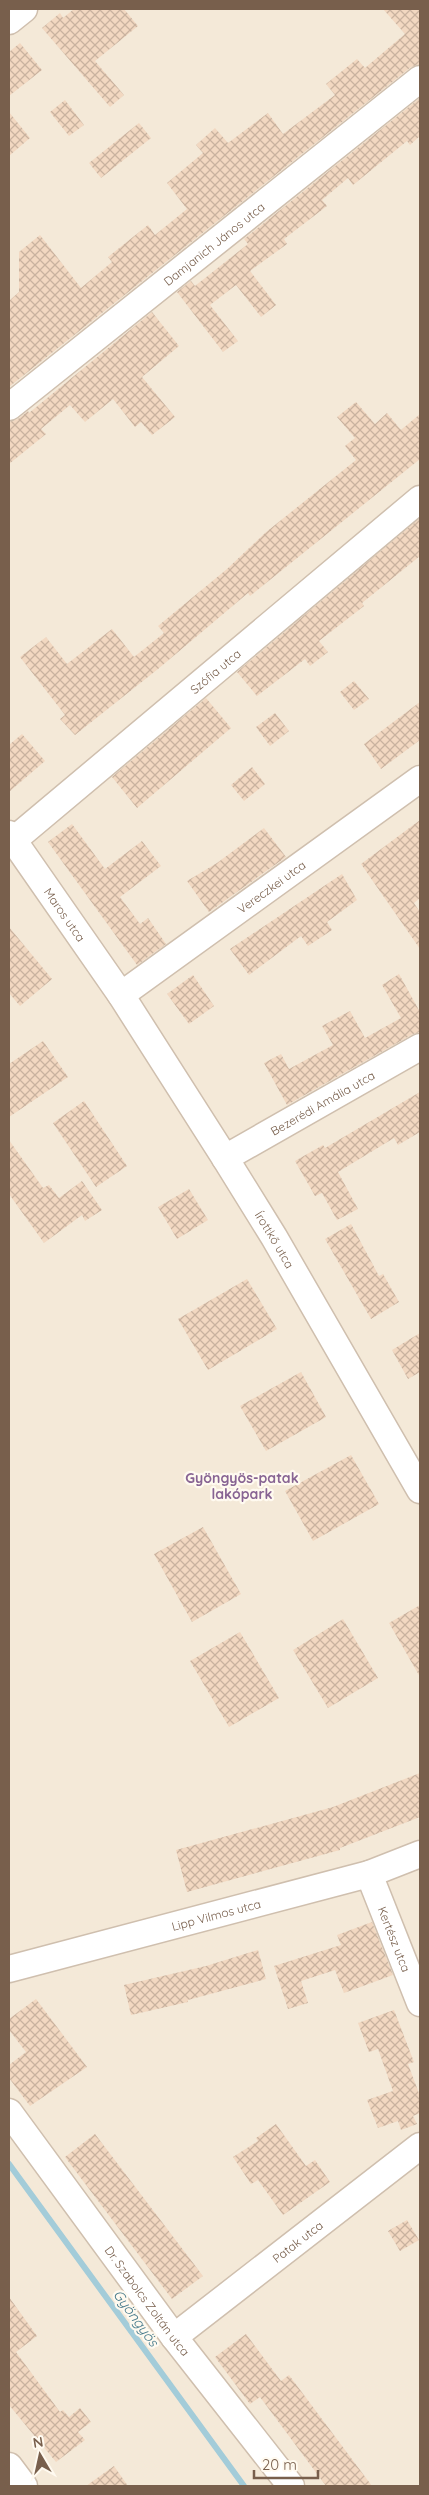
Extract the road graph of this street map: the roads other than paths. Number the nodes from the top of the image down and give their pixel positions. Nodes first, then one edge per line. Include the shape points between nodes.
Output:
1 (24, 9) edge
2 (9, 21) edge
3 (420, 79) edge
4 (9, 407) edge
5 (420, 498) edge
6 (420, 779) edge
7 (10, 840) edge
8 (121, 995) junction
9 (420, 1047) edge
10 (225, 1158) junction
11 (420, 1490) edge
12 (420, 1854) edge
13 (368, 1874) junction
14 (9, 1969) edge
15 (420, 2003) edge
16 (9, 2112) edge
17 (420, 2146) edge
18 (174, 2337) junction
19 (291, 2486) edge

1 - 2 street
3 - 4 street, Damjanich János utca
5 - 7 street, Szófia utca
6 - 8 street, Vereczkei utca
7 - 8 street, Maros utca
8 - 10 street, Írottkő utca
9 - 10 street, Bezerédi Amália utca
10 - 11 street, Írottkő utca
12 - 13 street, Lipp Vilmos utca
13 - 14 street, Lipp Vilmos utca
13 - 15 street, Kertész utca
16 - 18 street, Dr. Szabolcs Zoltán utca
17 - 18 street, Patak utca
18 - 19 street, Dr. Szabolcs Zoltán utca

